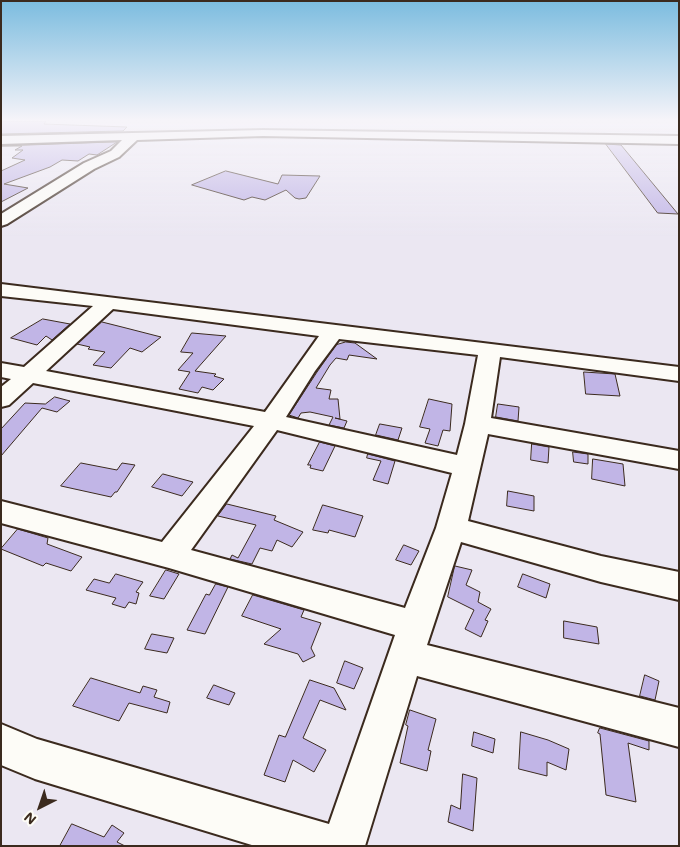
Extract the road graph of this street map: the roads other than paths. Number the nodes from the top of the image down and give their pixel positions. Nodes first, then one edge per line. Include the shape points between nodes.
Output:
1 (101, 161) edge
2 (1, 221) edge
3 (1, 290) edge
4 (109, 302) junction
5 (333, 332) junction
6 (490, 351) junction
7 (1, 370) edge
8 (679, 374) edge
9 (29, 375) junction
10 (1, 400) edge
11 (271, 421) junction
12 (478, 424) junction
13 (679, 460) edge
14 (466, 467) junction
15 (1, 512) edge
16 (451, 528) junction
17 (169, 556) junction
18 (679, 586) edge
19 (410, 641) junction
20 (679, 728) edge
21 (1, 744) edge
22 (329, 846) edge
23 (344, 846) edge

1 - 2 street
3 - 4 street
4 - 5 street
4 - 9 street
5 - 6 street
5 - 11 street
6 - 8 street
6 - 12 street
7 - 9 street
9 - 10 street
9 - 11 street
11 - 14 street
11 - 17 street
12 - 13 street
12 - 14 street
14 - 16 street
15 - 17 street
16 - 18 street
16 - 19 street
17 - 19 street
19 - 20 street
19 - 23 street
21 - 22 street via 35,759

